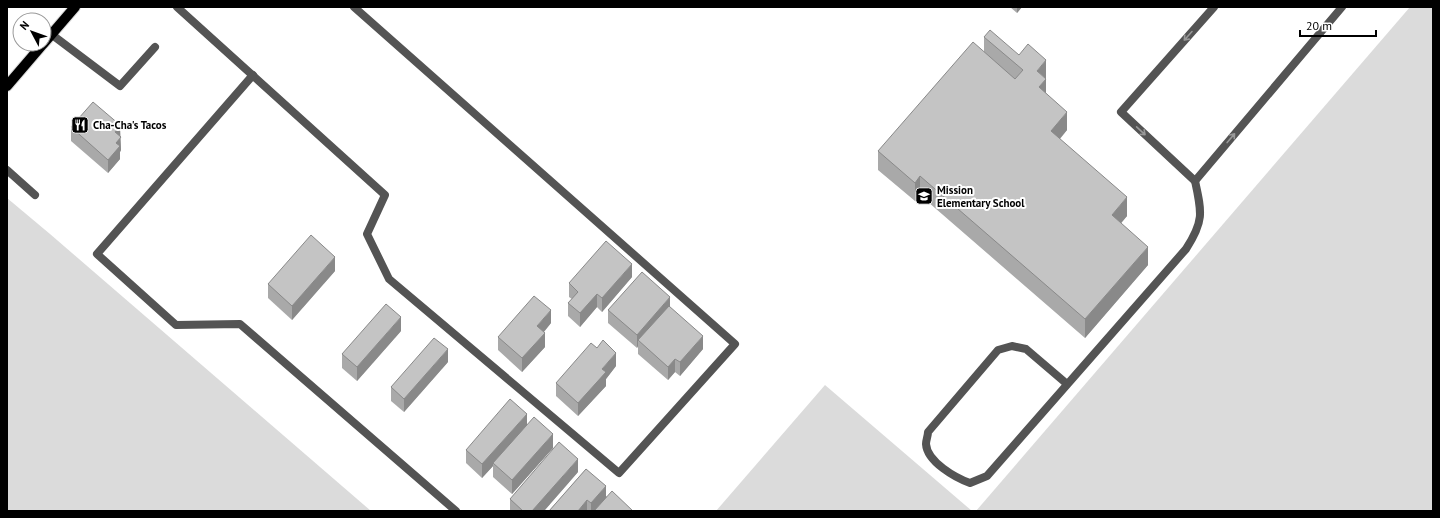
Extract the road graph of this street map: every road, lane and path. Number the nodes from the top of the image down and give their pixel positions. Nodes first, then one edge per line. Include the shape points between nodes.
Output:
1 (75, 7) edge
2 (177, 7) edge
3 (354, 7) edge
4 (1214, 7) edge
5 (1342, 7) edge
6 (52, 33) edge
7 (52, 35) edge
8 (155, 48) dead end
9 (37, 52) edge
10 (253, 75) junction
11 (7, 86) edge
12 (7, 170) edge
13 (1195, 181) junction
14 (35, 195) dead end
15 (1067, 384) junction
16 (456, 511) edge

1 - 6 main road
2 - 10 lane
3 - 10 lane via 735,344 619,473 389,279 367,234 385,195
4 -> 13 lane via 1120,112
13 -> 5 lane
7 - 8 lane via 120,86
9 - 11 main road
10 - 16 lane via 97,254 176,325 240,324
12 - 14 lane
13 - 15 lane via 1201,211 1198,231 1186,249
15 - 15 lane via 987,476 970,483 954,477 929,455 926,445 928,432 998,350 1012,346 1026,349

